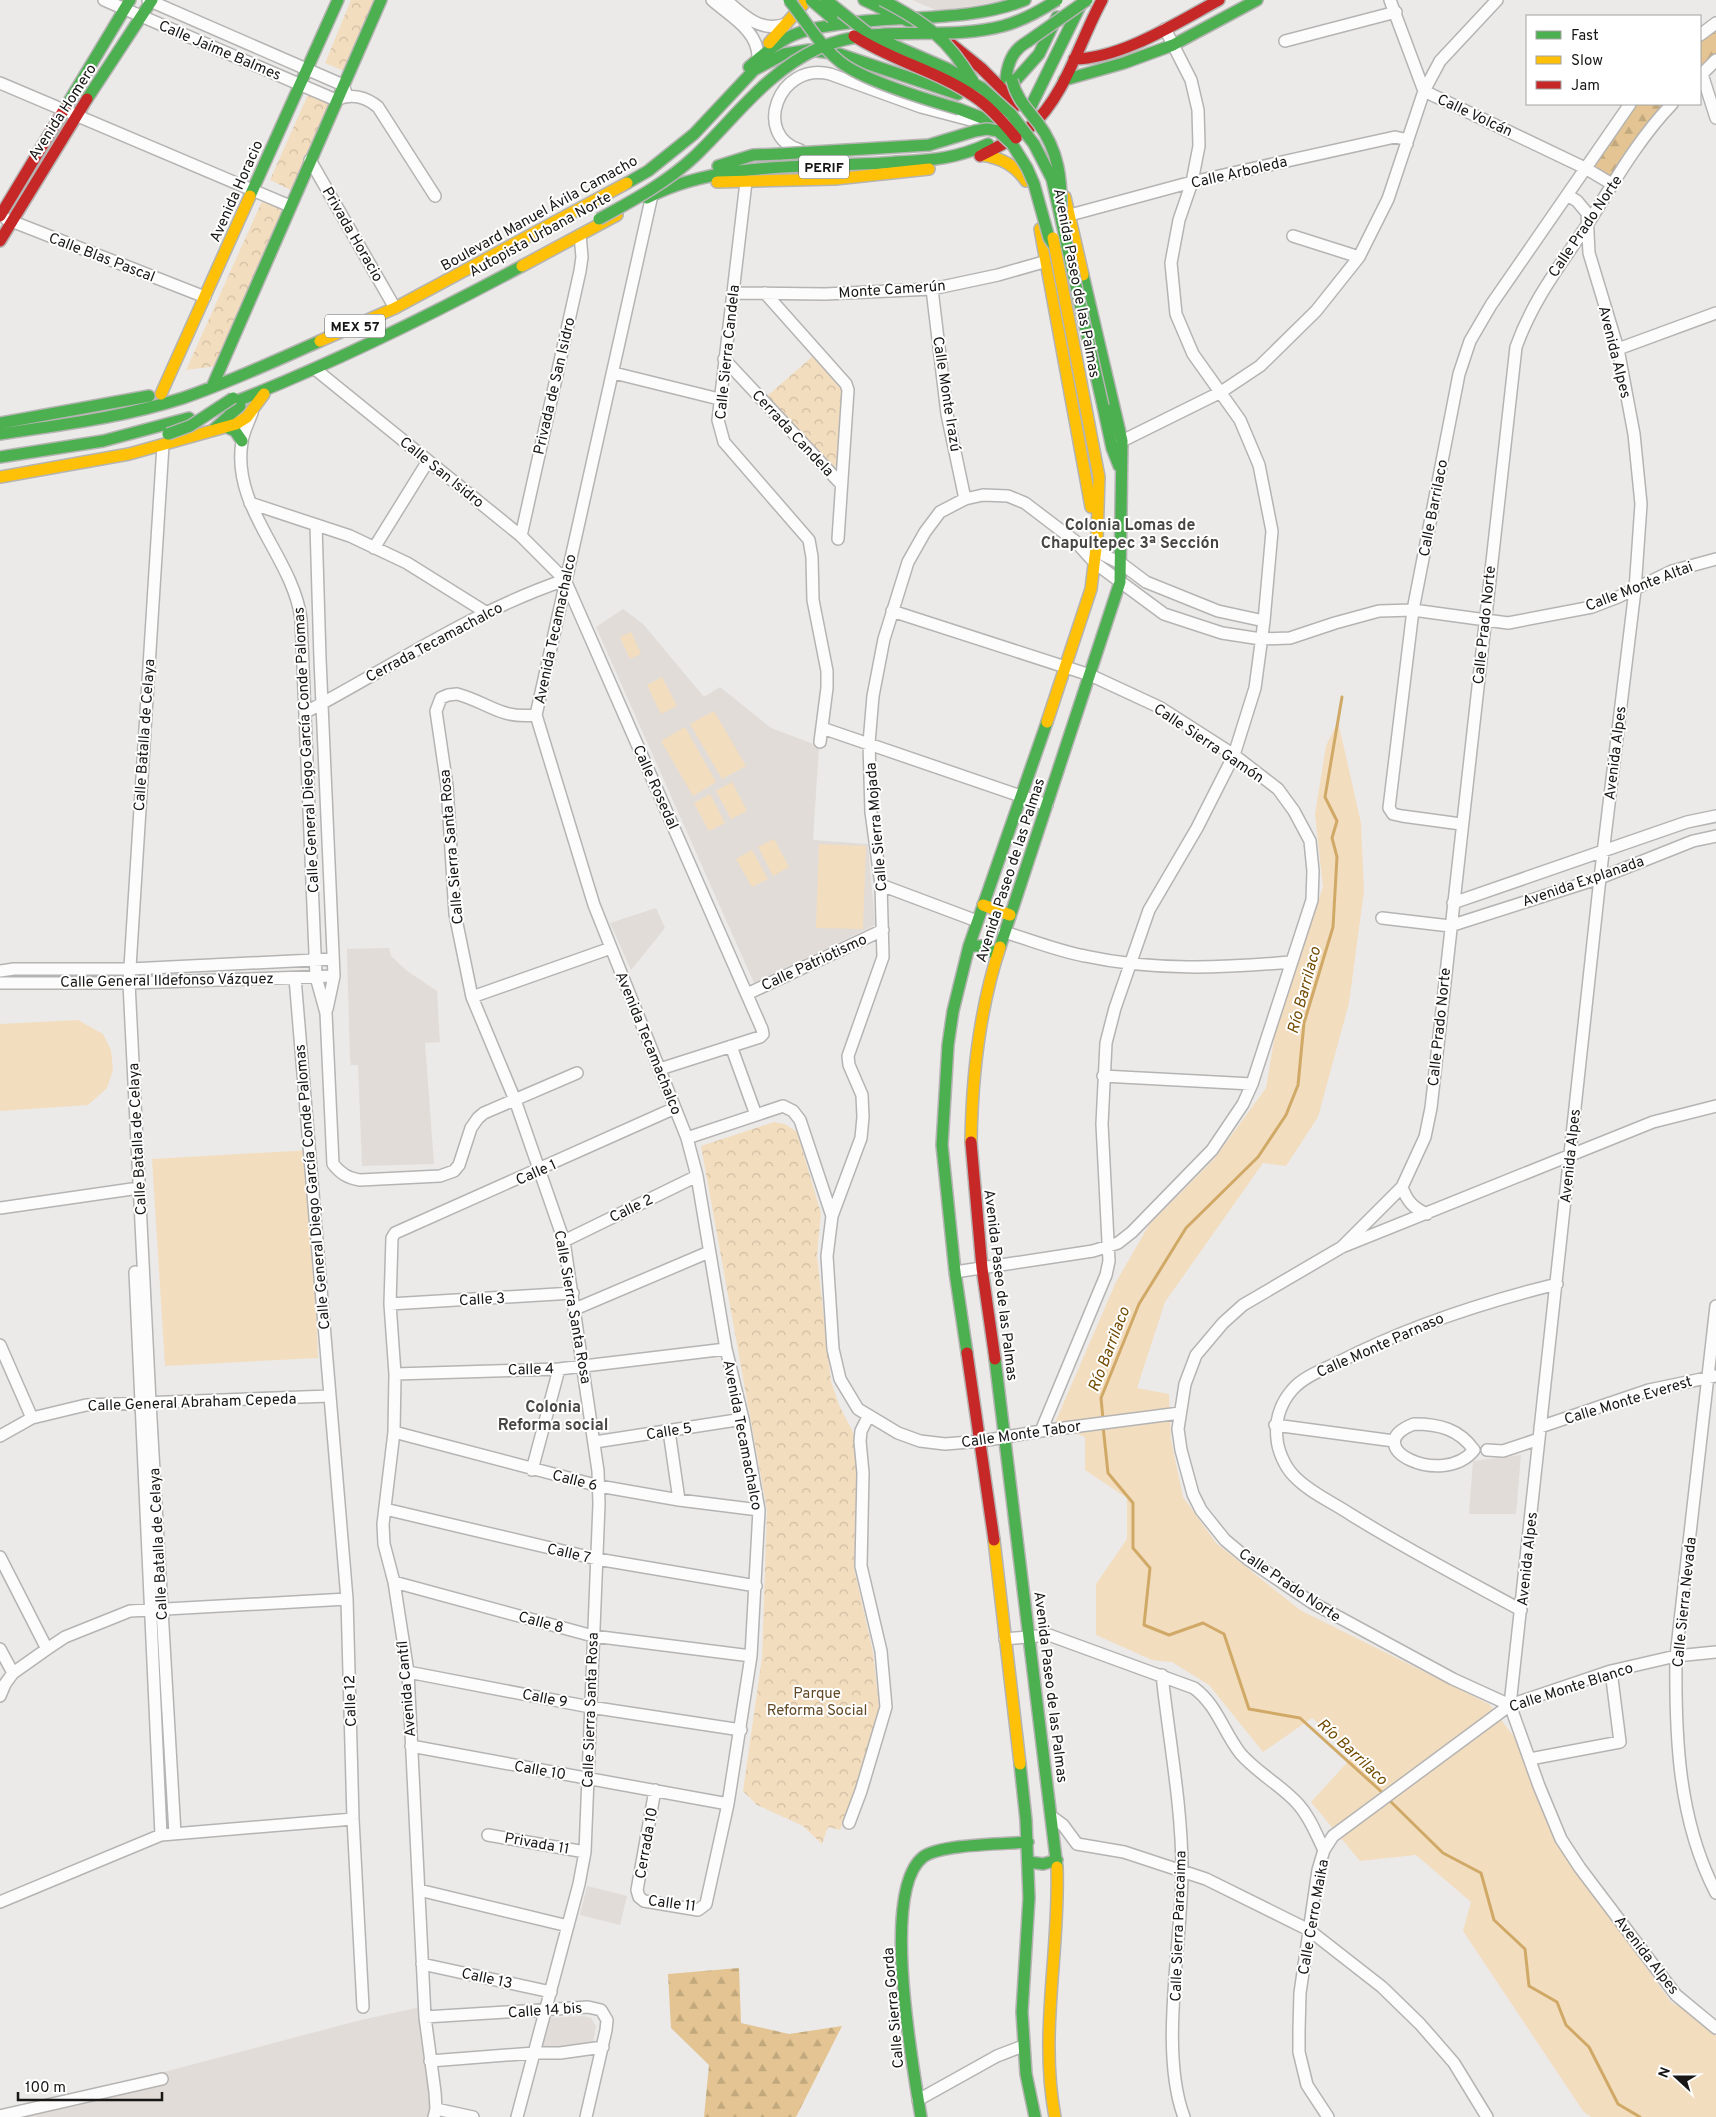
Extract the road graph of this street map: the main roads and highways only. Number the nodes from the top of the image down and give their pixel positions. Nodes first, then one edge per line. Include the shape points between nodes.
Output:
1 (150, 0) edge
2 (338, 0) edge
3 (381, 0) edge
4 (789, 0) edge
5 (809, 0) edge
6 (826, 0) edge
7 (882, 0) edge
8 (1025, 0) edge
9 (1036, 0) edge
10 (1057, 0) edge
11 (1066, 0) edge
12 (1084, 0) edge
13 (1087, 0) edge
14 (1102, 0) edge
15 (1219, 0) edge
16 (1257, 0) edge
17 (868, 2) edge
18 (127, 4) edge
19 (896, 17) junction
20 (1027, 42) junction
21 (758, 58) junction
22 (970, 58) junction
23 (1074, 59) junction
24 (988, 76) junction
25 (1064, 80) junction
26 (1014, 82) dead end
27 (973, 83) junction
28 (958, 94) dead end
29 (1000, 94) junction
30 (1052, 100) junction
31 (1014, 104) junction
32 (1031, 106) dead end
33 (963, 110) junction
34 (706, 121) junction
35 (1031, 128) junction
36 (1009, 137) junction
37 (988, 144) dead end
38 (1048, 144) junction
39 (982, 155) junction
40 (775, 170) junction
41 (1060, 179) junction
42 (1029, 187) junction
43 (653, 193) junction
44 (1064, 210) junction
45 (4, 218) edge
46 (0, 241) edge
47 (1055, 247) junction
48 (212, 387) junction
49 (274, 387) junction
50 (161, 394) junction
51 (264, 394) junction
52 (182, 398) junction
53 (233, 398) junction
54 (0, 423) edge
55 (219, 428) junction
56 (0, 434) edge
57 (0, 440) edge
58 (242, 441) road end
59 (0, 451) edge
60 (0, 457) edge
61 (0, 469) edge
62 (1122, 475) junction
63 (0, 477) edge
64 (1097, 545) junction
65 (982, 905) junction
66 (1010, 914) junction
67 (969, 946) junction
68 (997, 955) junction
69 (1052, 1817) junction
70 (1026, 1820) junction
71 (1028, 1842) junction
72 (1057, 1860) junction
73 (1029, 1862) junction
74 (1023, 2046) junction
75 (1047, 2056) junction
76 (921, 2117) edge
77 (1035, 2117) edge
78 (1055, 2117) edge

1 - 45 main road, Avenida Homero via 77,115
2 - 50 main road, Avenida Horacio
3 - 48 main road
4 - 33 main road, bridge via 838,62 924,99
5 - 21 main road
5 - 47 main road, Avenida Paseo de las Palmas, bridge via 872,49 965,90 995,114 1016,138 1036,170 1046,196
6 - 27 main road, bridge via 876,39
7 - 27 main road, bridge via 918,19 947,40
8 - 19 main road, Boulevard Manuel Ávila Camacho via 974,15
9 - 57 main road, Autopista Urbana Norte, bridge via 985,18 866,23 824,33 802,43 763,70 666,167 401,312 211,394 101,424
10 - 43 main road, Autopista Urbana Norte, bridge via 1026,18 998,28 968,32 882,33 849,38 816,49 774,75 693,158
11 - 26 main road via 1039,54
12 - 32 main road
13 - 20 main road, bridge
14 - 23 main road
15 - 23 main road via 1122,48
16 - 25 main road via 1173,45
17 - 19 main road
18 - 45 main road, Avenida Homero via 62,109
19 - 21 main road, Boulevard Manuel Ávila Camacho via 814,27 788,38
19 - 22 main road via 934,33
20 - 31 main road via 1015,51 1007,67 1007,83
20 - 44 main road, bridge via 1013,60 1013,88 1048,137 1057,156 1063,180
21 - 34 main road, Boulevard Manuel Ávila Camacho via 719,98
22 - 24 main road
22 - 29 main road via 980,74
23 - 25 main road
24 - 29 main road
24 - 35 main road
25 - 30 main road
27 - 31 main road via 991,86
27 - 44 main road, Avenida Paseo de las Palmas, bridge via 997,99 1023,127 1047,166
28 - 34 main road, Boulevard Manuel Ávila Camacho via 839,54 801,50 773,59 754,70
29 - 35 main road
30 - 35 main road
30 - 38 main road via 1046,123
31 - 44 main road, bridge via 1052,159
33 - 35 main road via 1006,118
33 - 36 main road via 985,120
34 - 48 main road, Boulevard Manuel Ávila Camacho / MEX 57 via 648,171 580,210 395,308
35 - 36 main road
35 - 38 main road, Avenida Paseo de las Palmas
35 - 41 main road
36 - 39 main road
36 - 40 main road via 970,135 935,150 822,155
36 - 42 main road, Avenida Paseo de las Palmas
37 - 40 main road, PERIF via 947,159
38 - 41 main road, Avenida Paseo de las Palmas
39 - 42 main road via 997,157 1011,164
39 - 43 main road via 936,168 835,179 712,182
40 - 43 main road, PERIF via 724,174
41 - 42 main road via 1052,172 1039,171 1031,179
41 - 44 main road, Avenida Paseo de las Palmas
42 - 64 main road, Avenida Paseo de las Palmas via 1048,261
43 - 47 main road, bridge via 753,155 929,145 975,130 992,129 1007,138 1027,168 1049,238
43 - 49 main road, MEX 57 via 410,325
43 - 53 main road, Autopista Urbana Norte, bridge via 396,327
44 - 62 main road, Avenida Paseo de las Palmas, bridge via 1112,448
44 - 62 main road, Avenida Paseo de las Palmas via 1122,441
45 - 46 main road, Avenida Homero
47 - 64 main road, Avenida Paseo de las Palmas, bridge via 1099,477
48 - 52 main road, Boulevard Manuel Ávila Camacho / MEX 57
49 - 51 main road
49 - 60 main road, MEX 57 via 150,430 56,450
50 - 52 main road
50 - 54 main road
51 - 55 main road via 234,410
51 - 55 main road via 252,412 241,421
52 - 56 main road, Boulevard Manuel Ávila Camacho / MEX 57 via 80,422
53 - 59 main road, Autopista Urbana Norte, bridge via 92,437
53 - 61 main road, bridge via 190,426 153,438
55 - 58 main road via 235,431
55 - 63 main road via 160,446
62 - 66 main road, Avenida Paseo de las Palmas via 1120,582
64 - 65 main road, Avenida Paseo de las Palmas via 1091,589 1066,668
65 - 66 main road
65 - 67 main road, Avenida Paseo de las Palmas
66 - 68 main road, Avenida Paseo de las Palmas
67 - 68 main road via 980,945
67 - 70 main road, Avenida Paseo de las Palmas via 953,1011 942,1145 955,1272 982,1441
68 - 69 main road, Avenida Paseo de las Palmas via 978,1039 972,1094 971,1152 982,1268
69 - 70 main road via 1038,1813
69 - 72 main road, Avenida Paseo de las Palmas
70 - 71 main road, Avenida Paseo de las Palmas
71 - 73 main road, Avenida Paseo de las Palmas
71 - 76 main road, Calle Sierra Gorda via 936,1851 922,1858 912,1872 903,1917 903,1981
72 - 73 main road via 1043,1864
72 - 75 main road, Avenida Paseo de las Palmas via 1057,1927
73 - 74 main road, Avenida Paseo de las Palmas
74 - 75 main road via 1030,2046
74 - 77 main road, Avenida Paseo de las Palmas
75 - 78 main road, Avenida Paseo de las Palmas

